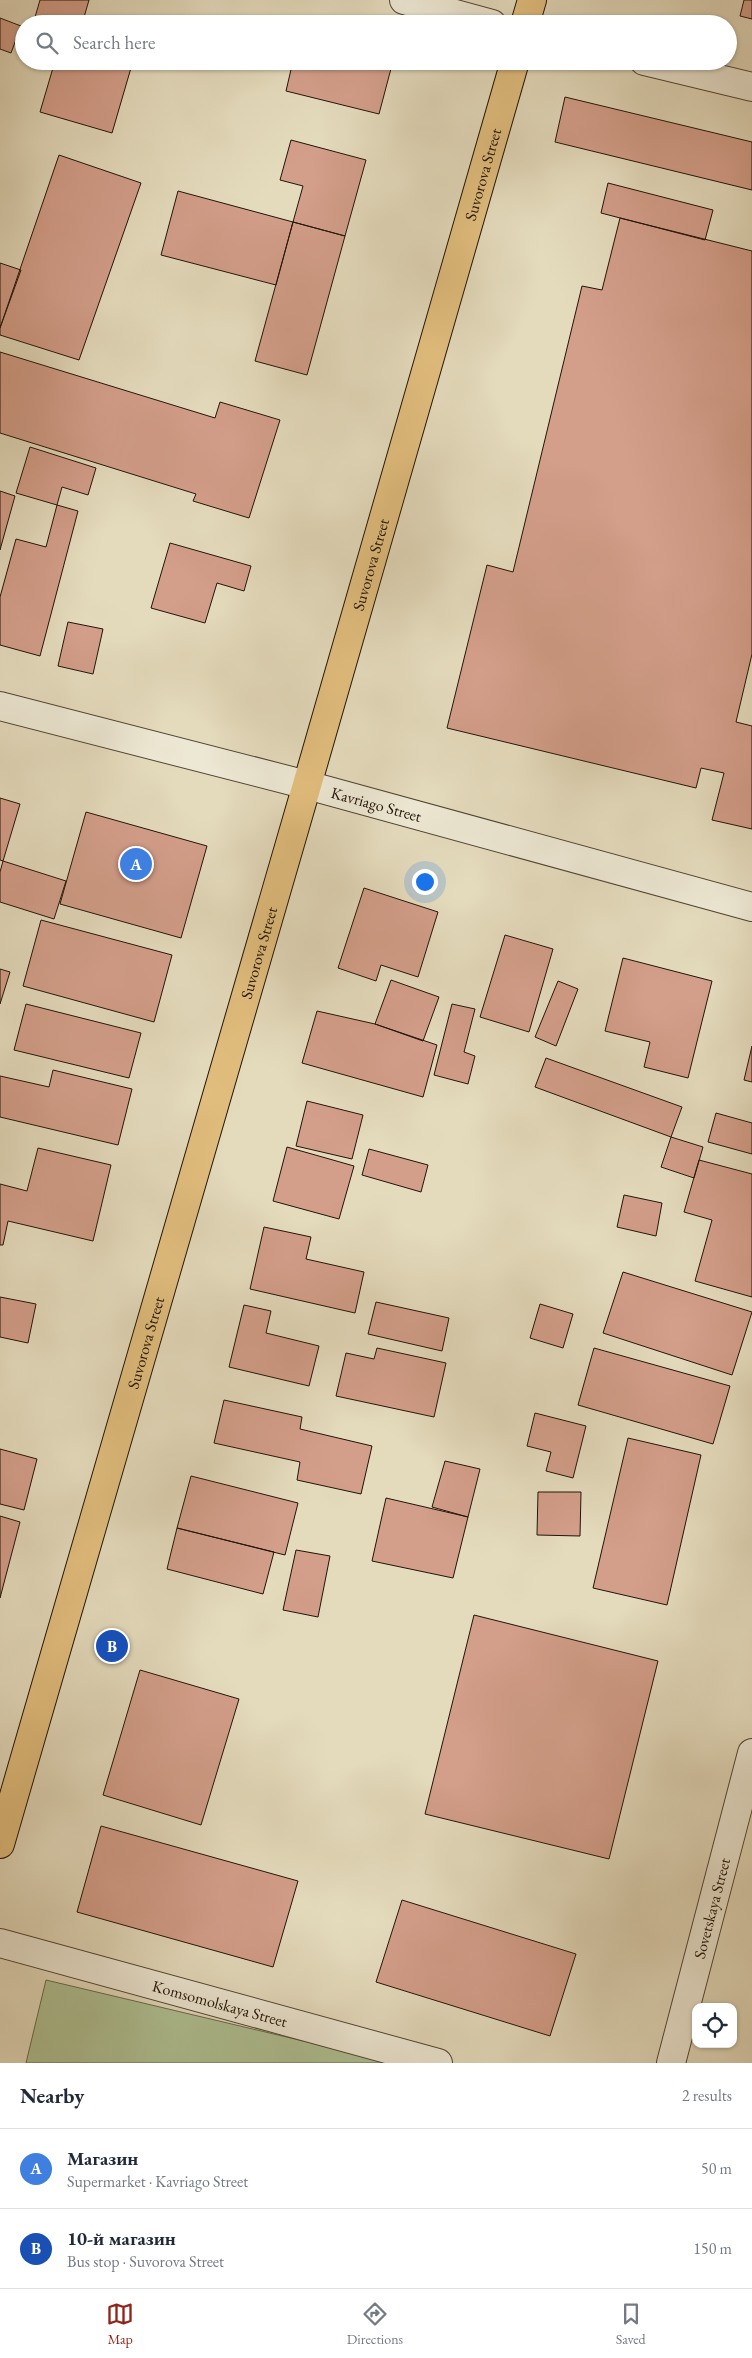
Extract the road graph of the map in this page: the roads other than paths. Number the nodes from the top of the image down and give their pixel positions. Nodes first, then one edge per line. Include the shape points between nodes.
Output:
1 (404, 0) edge
2 (532, 0) edge
3 (459, 15) edge
4 (528, 15) edge
5 (512, 70) edge
6 (681, 70) edge
7 (752, 87) edge
8 (0, 706) edge
9 (308, 785) junction
10 (752, 907) edge
11 (752, 1753) edge
12 (0, 1844) edge
13 (0, 1943) edge
14 (438, 2063) edge
15 (671, 2063) edge

1 - 3 street
2 - 4 main road
5 - 9 main road, Suvorova Street
6 - 7 street
8 - 9 street, Kavriago Street
9 - 10 street, Kavriago Street
9 - 12 main road, Suvorova Street
11 - 15 street, Sovetskaya Street
13 - 14 street, Komsomolskaya Street

